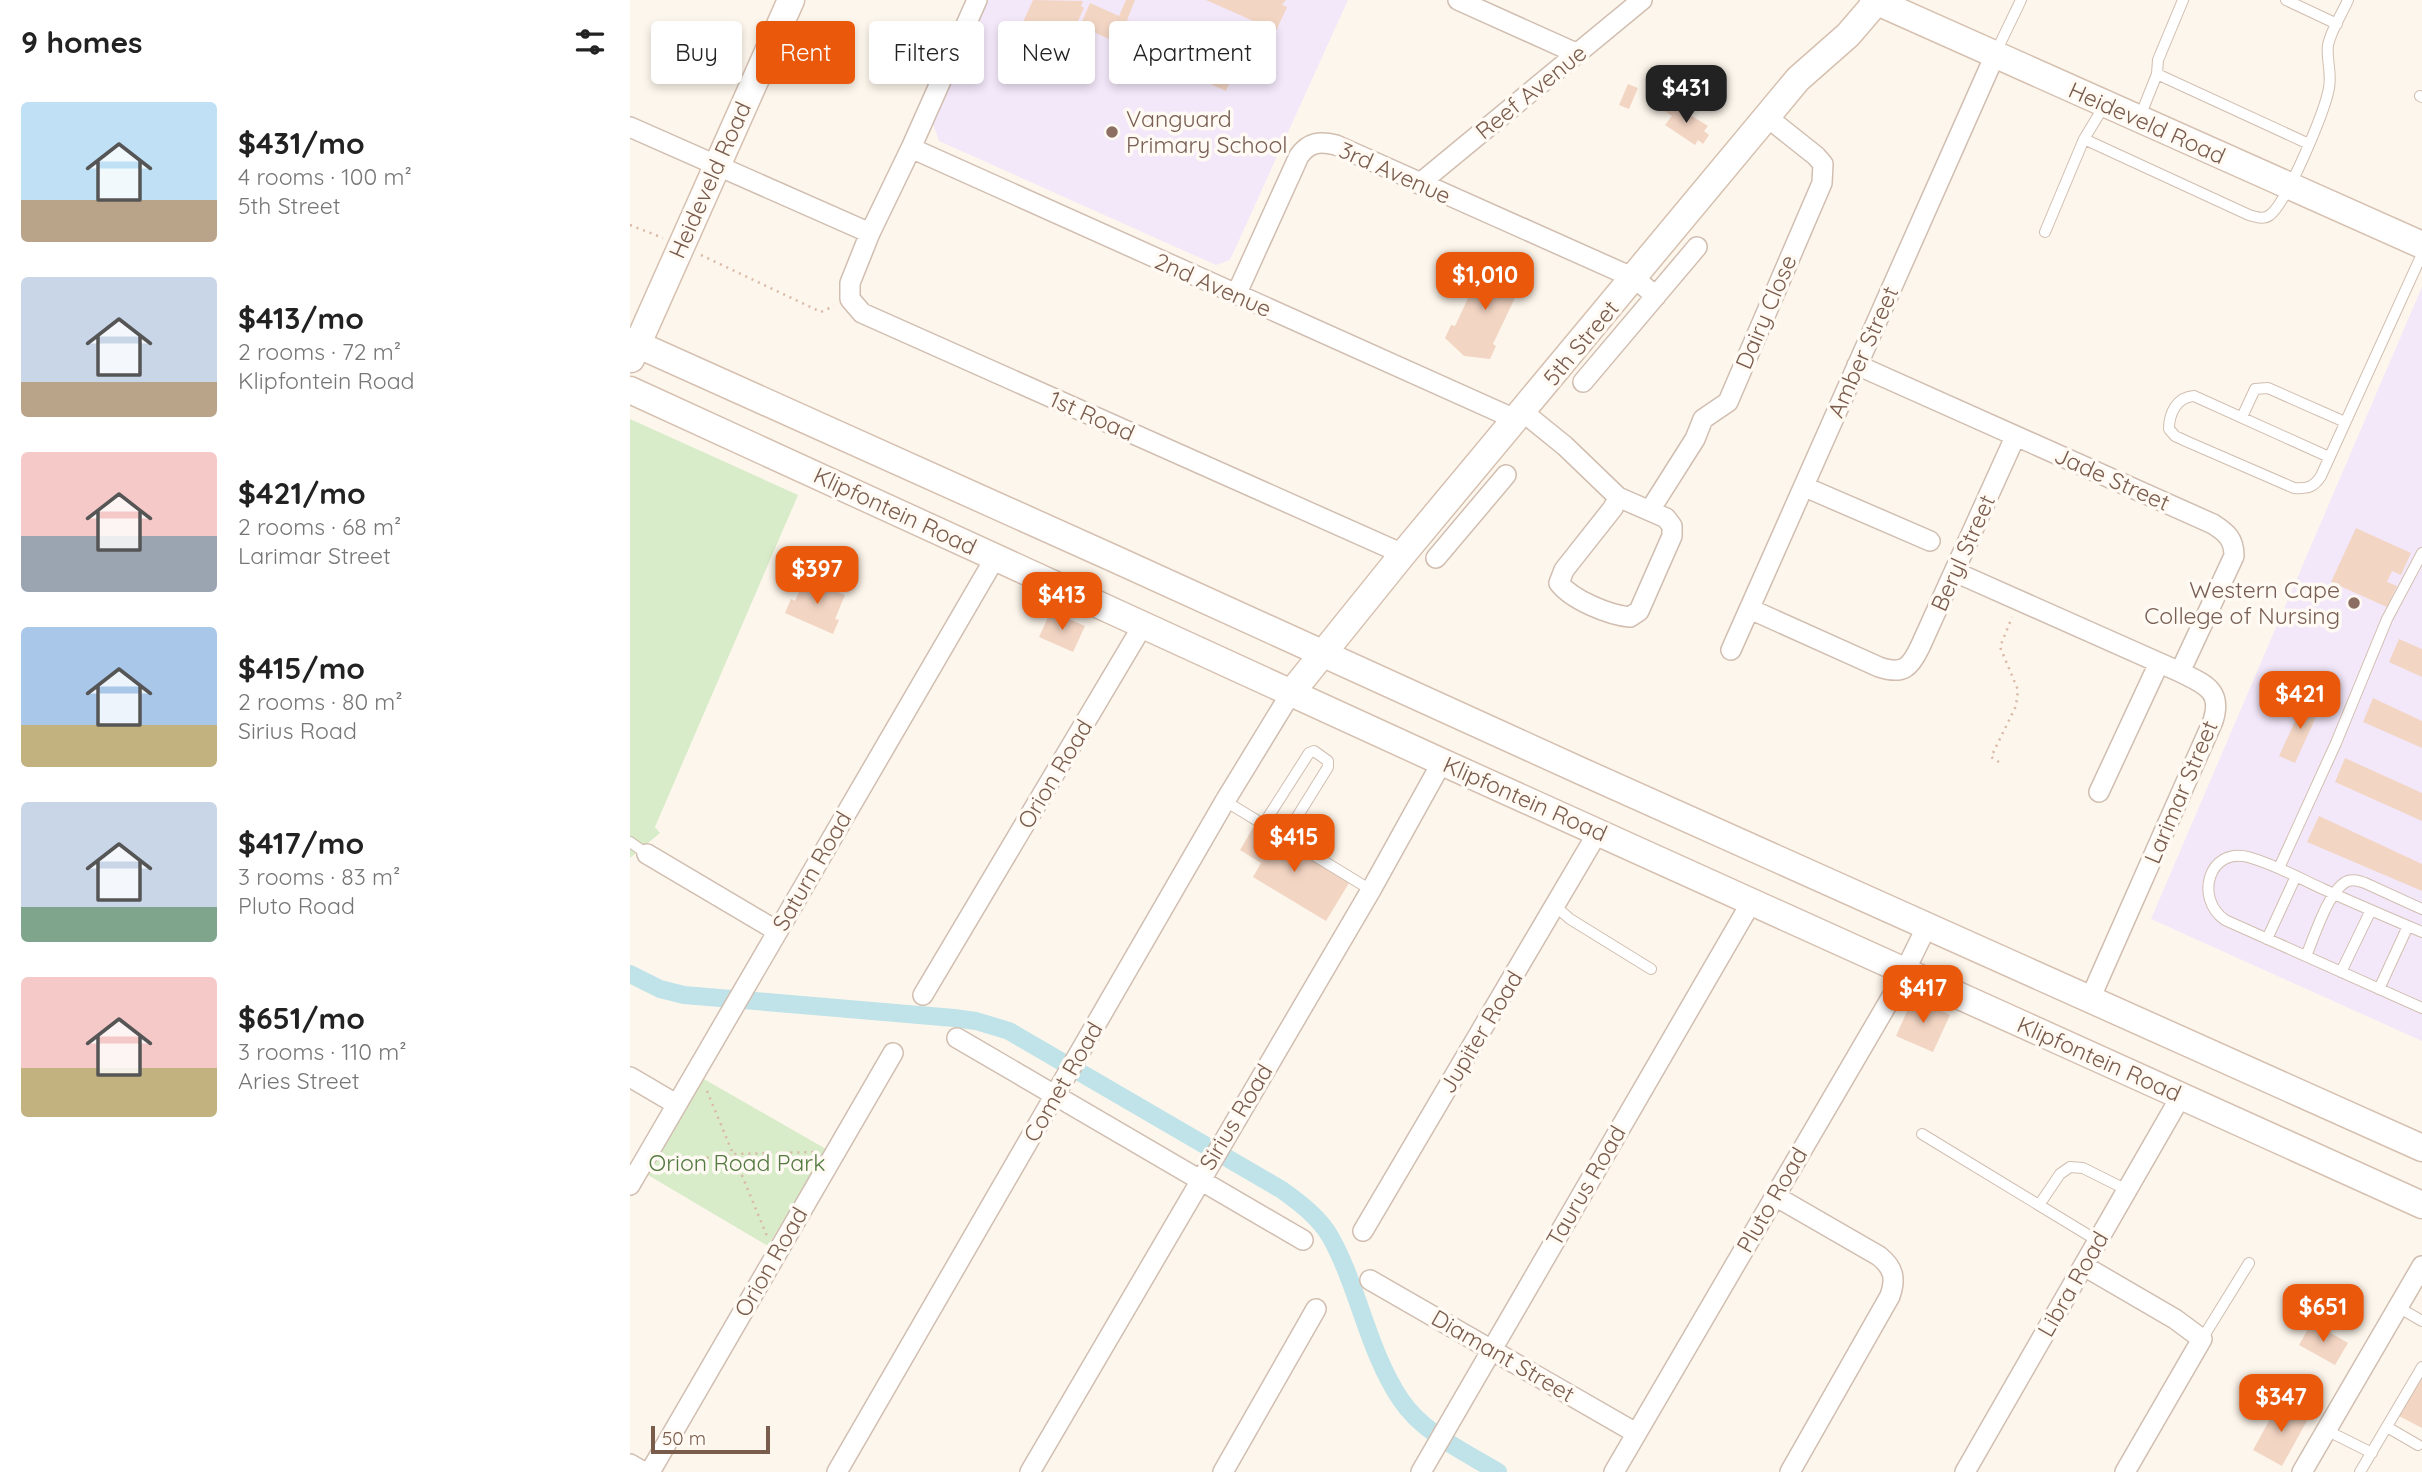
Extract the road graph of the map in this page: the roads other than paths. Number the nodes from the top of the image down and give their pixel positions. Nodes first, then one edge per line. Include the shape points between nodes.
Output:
1 (791, 0) edge
2 (977, 0) edge
3 (1458, 0) edge
4 (1642, 0) edge
5 (2021, 0) edge
6 (2183, 0) edge
7 (2286, 0) edge
8 (2348, 0) edge
9 (1876, 1) edge
10 (2337, 24) junction
11 (1578, 54) junction
12 (1995, 55) junction
13 (2157, 75) junction
14 (2105, 104) junction
15 (1767, 117) junction
16 (2139, 119) junction
17 (630, 127) edge
18 (2084, 139) junction
19 (2309, 144) junction
20 (911, 148) junction
21 (716, 165) junction
22 (1419, 184) junction
23 (2288, 186) junction
24 (2045, 232) dead end
25 (870, 233) junction
26 (2422, 245) edge
27 (1697, 247) dead end
28 (2422, 254) edge
29 (1634, 278) junction
30 (1236, 295) junction
31 (1656, 296) junction
32 (632, 349) edge
33 (1857, 365) junction
34 (1583, 382) dead end
35 (630, 390) edge
36 (1520, 416) junction
37 (2242, 417) junction
38 (2345, 422) junction
39 (2015, 437) junction
40 (2329, 457) junction
41 (1506, 475) dead end
42 (1805, 487) junction
43 (1456, 491) junction
44 (1618, 497) junction
45 (1477, 510) junction
46 (1650, 510) junction
47 (1930, 541) dead end
48 (2422, 553) edge
49 (1403, 554) junction
50 (995, 558) junction
51 (1436, 558) dead end
52 (1955, 572) junction
53 (1750, 609) junction
54 (1143, 625) junction
55 (1731, 649) dead end
56 (1323, 655) junction
57 (2159, 663) junction
58 (2180, 672) junction
59 (1292, 693) junction
60 (1443, 762) junction
61 (2099, 792) dead end
62 (1225, 801) junction
63 (1263, 825) junction
64 (1598, 832) junction
65 (1284, 838) junction
66 (630, 842) edge
67 (648, 854) joint
68 (2279, 868) junction
69 (2296, 876) junction
70 (1371, 890) junction
71 (2334, 894) junction
72 (1752, 901) junction
73 (1555, 906) junction
74 (2422, 909) edge
75 (2371, 910) junction
76 (1927, 926) junction
77 (2408, 926) junction
78 (778, 931) junction
79 (2422, 932) edge
80 (2267, 939) junction
81 (2306, 956) junction
82 (1651, 970) dead end
83 (1906, 971) junction
84 (2341, 972) junction
85 (2379, 989) junction
86 (923, 995) dead end
87 (2090, 999) junction
88 (2421, 1004) edge
89 (957, 1038) dead end
90 (893, 1053) dead end
91 (630, 1077) edge
92 (1055, 1095) junction
93 (2181, 1096) junction
94 (676, 1104) junction
95 (1922, 1134) dead end
96 (2422, 1148) edge
97 (1204, 1172) junction
98 (630, 1185) edge
99 (2127, 1190) junction
100 (1775, 1196) junction
101 (2039, 1205) junction
102 (2422, 1205) edge
103 (1363, 1231) dead end
104 (1304, 1240) dead end
105 (2098, 1241) junction
106 (2249, 1264) dead end
107 (2084, 1266) junction
108 (2422, 1266) edge
109 (1370, 1280) dead end
110 (2398, 1307) junction
111 (1316, 1309) dead end
112 (2422, 1321) edge
113 (2202, 1339) junction
114 (1492, 1349) junction
115 (2422, 1367) edge
116 (2387, 1427) junction
117 (2326, 1430) junction
118 (1636, 1433) junction
119 (2418, 1445) dead end
120 (2371, 1453) junction
121 (630, 1464) edge
122 (644, 1472) edge
123 (650, 1472) edge
124 (836, 1472) edge
125 (1030, 1472) edge
126 (1223, 1472) edge
127 (1421, 1472) edge
128 (1614, 1472) edge
129 (1790, 1472) edge
130 (1965, 1472) edge
131 (2125, 1472) edge
132 (2302, 1472) edge
133 (2360, 1472) edge

1 - 21 main road, Heideveld Road
2 - 20 street
3 - 11 street
4 - 11 street, Reef Avenue
5 - 12 lane
6 - 13 lane via 2158,60
7 - 10 lane
8 - 10 lane
9 - 12 main road, Heideveld Road
9 - 15 main road, 5th Street
10 - 19 lane via 2328,44 2329,90
11 - 22 street, Reef Avenue
12 - 14 main road, Heideveld Road
12 - 33 street, Amber Street
13 - 16 lane
13 - 19 lane
14 - 16 main road, Heideveld Road
14 - 18 lane
15 - 29 main road, 5th Street
15 - 46 street, Dairy Close via 1823,164 1822,183 1728,402 1703,419
16 - 23 main road, Heideveld Road
17 - 21 street
18 - 23 lane via 2259,218 2272,213
18 - 24 lane
19 - 23 lane
20 - 25 street
20 - 30 street, 2nd Avenue
21 - 25 street
21 - 32 main road, Heideveld Road
22 - 29 street, 3rd Avenue
22 - 30 street, 3rd Avenue via 1336,145 1314,143 1305,148
23 - 26 main road, Heideveld Road
25 - 49 street, 1st Road via 850,283 850,299 862,313
27 - 31 street
28 - 38 lane
29 - 31 street, 3rd Avenue
29 - 36 main road, 5th Street
30 - 36 street, 2nd Avenue
31 - 34 street
32 - 56 main road, Klipfontein Road via 1115,558
33 - 39 street, Jade Street
33 - 42 street, Amber Street
35 - 50 main road, Klipfontein Road
36 - 43 main road, 5th Street
36 - 44 street, 2nd Avenue via 1573,453
37 - 38 lane via 2255,389 2268,388
37 - 40 lane
37 - 40 lane via 2186,396 2177,402 2169,429 2175,436 2294,488 2316,485
38 - 40 lane
39 - 52 street, Beryl Street
39 - 58 street, Jade Street via 2213,524 2230,537 2234,556
41 - 45 street
42 - 47 street
42 - 53 street, Amber Street
43 - 45 street
43 - 49 main road, 5th Street
44 - 46 street
44 - 46 street via 1559,583 1567,594 1620,616 1630,617 1639,611 1672,536 1666,518
45 - 51 street
48 - 68 lane via 2387,619
49 - 56 main road, 5th Street
50 - 54 main road, Klipfontein Road
50 - 78 street, Saturn Road
52 - 53 street, Beryl Street via 1920,647 1908,667 1900,670 1880,667
52 - 57 street, Larimar Street
53 - 55 street, Amber Street
54 - 59 main road, Klipfontein Road
54 - 86 street, Orion Road
56 - 59 main road, 5th Street
56 - 76 main road, Klipfontein Road
57 - 58 street, Larimar Street
57 - 61 street
58 - 87 street, Larimar Street via 2213,692 2216,712
59 - 60 main road, Klipfontein Road
59 - 62 street, Comet Road
60 - 64 main road, Klipfontein Road
60 - 70 street, Sirius Road
62 - 63 lane
62 - 92 street, Comet Road
63 - 65 lane
63 - 65 lane via 1308,753 1314,751 1326,758 1328,767
64 - 72 main road, Klipfontein Road
64 - 73 street, Jupiter Road
65 - 70 lane
66 - 67 lane
67 - 78 street
68 - 69 lane
68 - 80 lane via 2238,856 2215,867 2208,880 2207,893 2218,915
69 - 71 lane
69 - 80 lane
70 - 97 street, Sirius Road
71 - 74 lane via 2356,880
71 - 75 lane
71 - 81 lane
72 - 83 main road, Klipfontein Road
72 - 114 street, Taurus Road
73 - 82 lane
73 - 103 street, Jupiter Road
75 - 77 lane
75 - 84 lane
76 - 83 street, Pluto Road
76 - 87 main road, Klipfontein Road
77 - 79 lane
77 - 85 lane
78 - 94 street, Saturn Road
80 - 81 lane
81 - 84 lane
83 - 93 main road, Klipfontein Road
83 - 100 street, Pluto Road
84 - 85 lane
85 - 88 lane
87 - 96 main road, Klipfontein Road
89 - 92 street
90 - 123 street, Orion Road
91 - 94 street
92 - 97 street
92 - 124 street, Comet Road
93 - 99 street, Libra Road
93 - 102 main road, Klipfontein Road
94 - 98 street, Saturn Road
95 - 101 lane
97 - 104 street
97 - 125 street, Sirius Road
99 - 101 lane via 2083,1168 2070,1167
99 - 105 street, Libra Road
100 - 118 street, Pluto Road
100 - 129 street via 1879,1256 1889,1265 1894,1280 1890,1296
101 - 105 lane
105 - 107 street, Libra Road
106 - 113 lane
107 - 113 street
107 - 130 street, Libra Road
108 - 110 street
109 - 114 street, Diamant Street
110 - 112 lane
110 - 117 street
111 - 126 street
113 - 131 street
114 - 118 street, Diamant Street
114 - 127 street, Taurus Road
115 - 116 lane
116 - 119 lane
116 - 120 lane
117 - 120 lane
117 - 132 street
118 - 128 street, Pluto Road
120 - 133 lane
121 - 122 street

